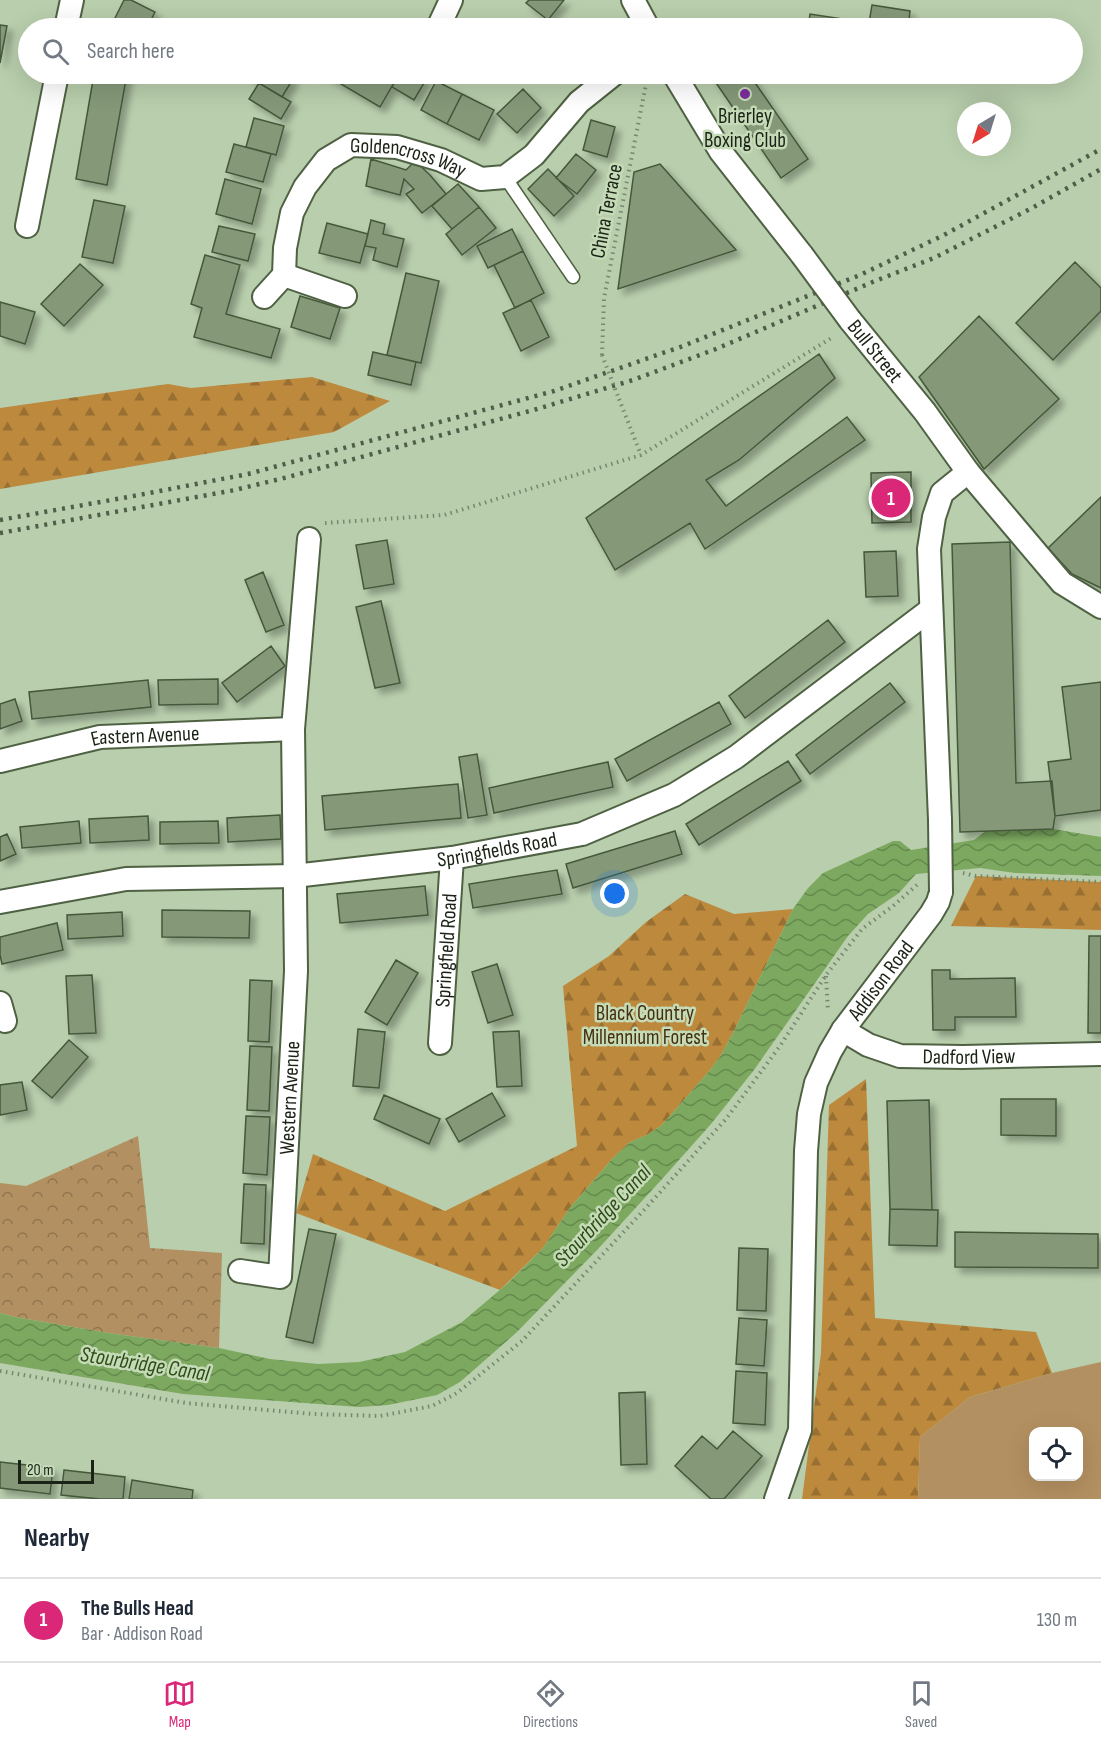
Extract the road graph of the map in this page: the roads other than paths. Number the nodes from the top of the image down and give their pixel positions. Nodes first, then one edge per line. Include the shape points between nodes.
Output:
1 (72, 0) edge
2 (451, 0) edge
3 (633, 0) edge
4 (68, 18) edge
5 (443, 18) edge
6 (643, 18) edge
7 (55, 84) edge
8 (602, 84) edge
9 (680, 84) edge
10 (505, 177) junction
11 (27, 226) dead end
12 (284, 275) junction
13 (573, 276) dead end
14 (345, 296) dead end
15 (264, 297) dead end
16 (968, 472) junction
17 (309, 539) road end
18 (1101, 607) edge
19 (930, 610) junction
20 (293, 729) junction
21 (0, 761) edge
22 (452, 858) junction
23 (294, 876) junction
24 (0, 902) edge
25 (843, 1030) junction
26 (440, 1042) dead end
27 (1101, 1054) edge
28 (240, 1271) dead end
29 (776, 1499) edge

1 - 4 street
2 - 5 street
3 - 6 street
7 - 11 street
8 - 10 street via 579,102 534,155
9 - 16 street, Bull Street, bridge via 721,153
10 - 12 street, Goldencross Way via 481,179 441,160 397,147 351,146 326,160 305,187 292,213
10 - 13 lane
12 - 14 street
12 - 15 street
16 - 18 street, Bull Street via 1062,583
16 - 19 street, Addison Road via 942,493 934,517 929,549
17 - 20 street
19 - 22 street, Springfields Road via 736,757 674,795 582,834
19 - 25 street, Addison Road, bridge via 941,892 930,914
20 - 21 street, Eastern Avenue via 100,737
20 - 23 street
22 - 23 street, Springfields Road
22 - 26 street, Springfield Road
23 - 24 street, Springfields Road via 126,879
23 - 28 street, Western Avenue via 296,971 280,1277
25 - 27 street, Dadford View via 868,1045 900,1056
25 - 29 street, Addison Road via 816,1083 809,1114 800,1430

